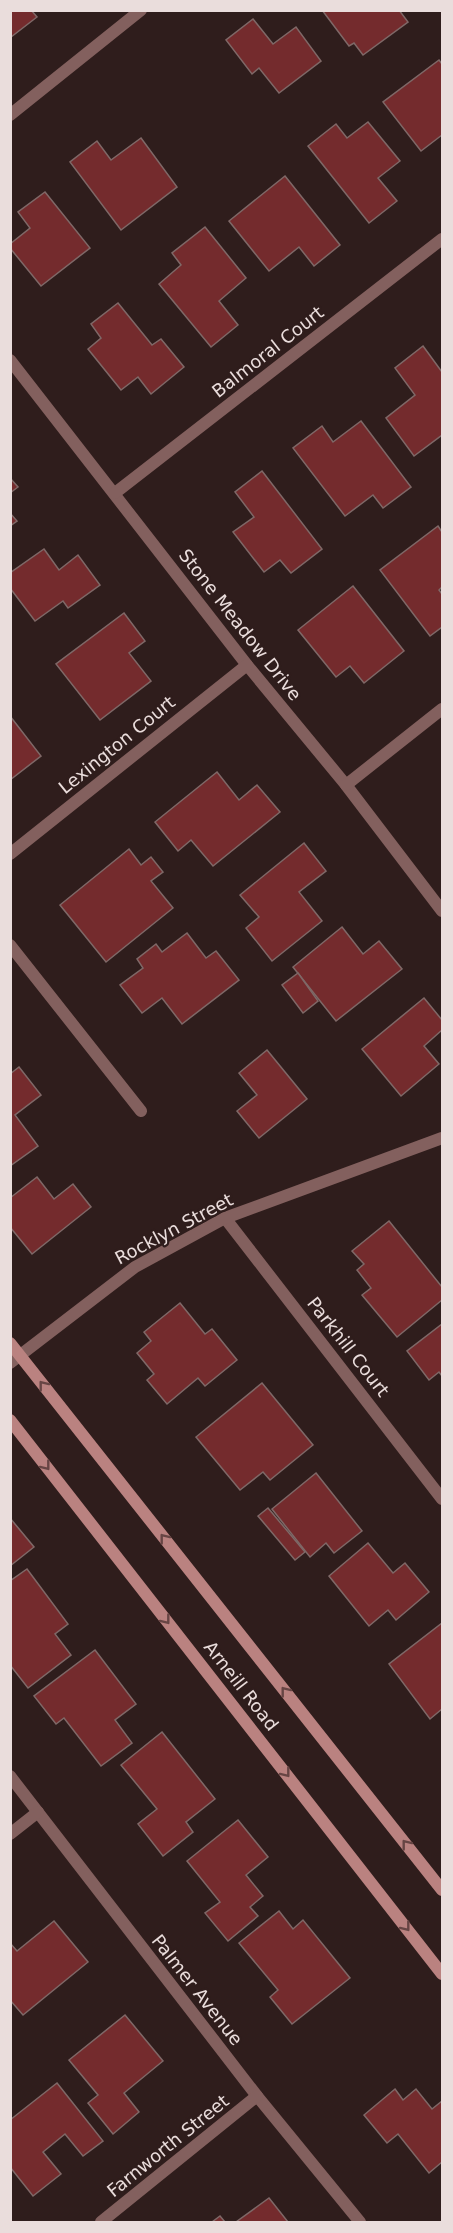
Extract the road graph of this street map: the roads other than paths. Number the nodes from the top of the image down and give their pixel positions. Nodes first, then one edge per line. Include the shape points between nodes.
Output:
1 (141, 10) edge
2 (10, 116) edge
3 (442, 239) edge
4 (10, 360) edge
5 (115, 493) junction
6 (247, 665) junction
7 (442, 709) edge
8 (346, 785) junction
9 (10, 854) edge
10 (442, 911) edge
11 (10, 945) edge
12 (141, 1111) dead end
13 (442, 1138) edge
14 (225, 1218) junction
15 (10, 1343) edge
16 (15, 1359) edge
17 (10, 1420) edge
18 (442, 1499) edge
19 (10, 1776) edge
20 (38, 1812) junction
21 (10, 1834) edge
22 (442, 1890) edge
23 (442, 1974) edge
24 (257, 2097) junction
25 (101, 2223) edge
26 (360, 2223) edge

1 - 2 street
3 - 5 street, Balmoral Court
4 - 5 street, Stone Meadow Drive
5 - 6 street, Stone Meadow Drive
6 - 8 street, Stone Meadow Drive
6 - 9 street, Lexington Court
7 - 8 street
8 - 10 street, Stone Meadow Drive
11 - 12 street
13 - 14 street, Rocklyn Street
14 - 16 street, Rocklyn Street via 135,1267
14 - 18 street, Parkhill Court
15 - 16 main road, Arneill Road
22 -> 16 main road, Arneill Road
17 -> 23 main road, Arneill Road
19 - 20 street, Palmer Avenue
20 - 21 street
20 - 24 street, Palmer Avenue
24 - 25 street, Farnworth Street
24 - 26 street, Palmer Avenue

